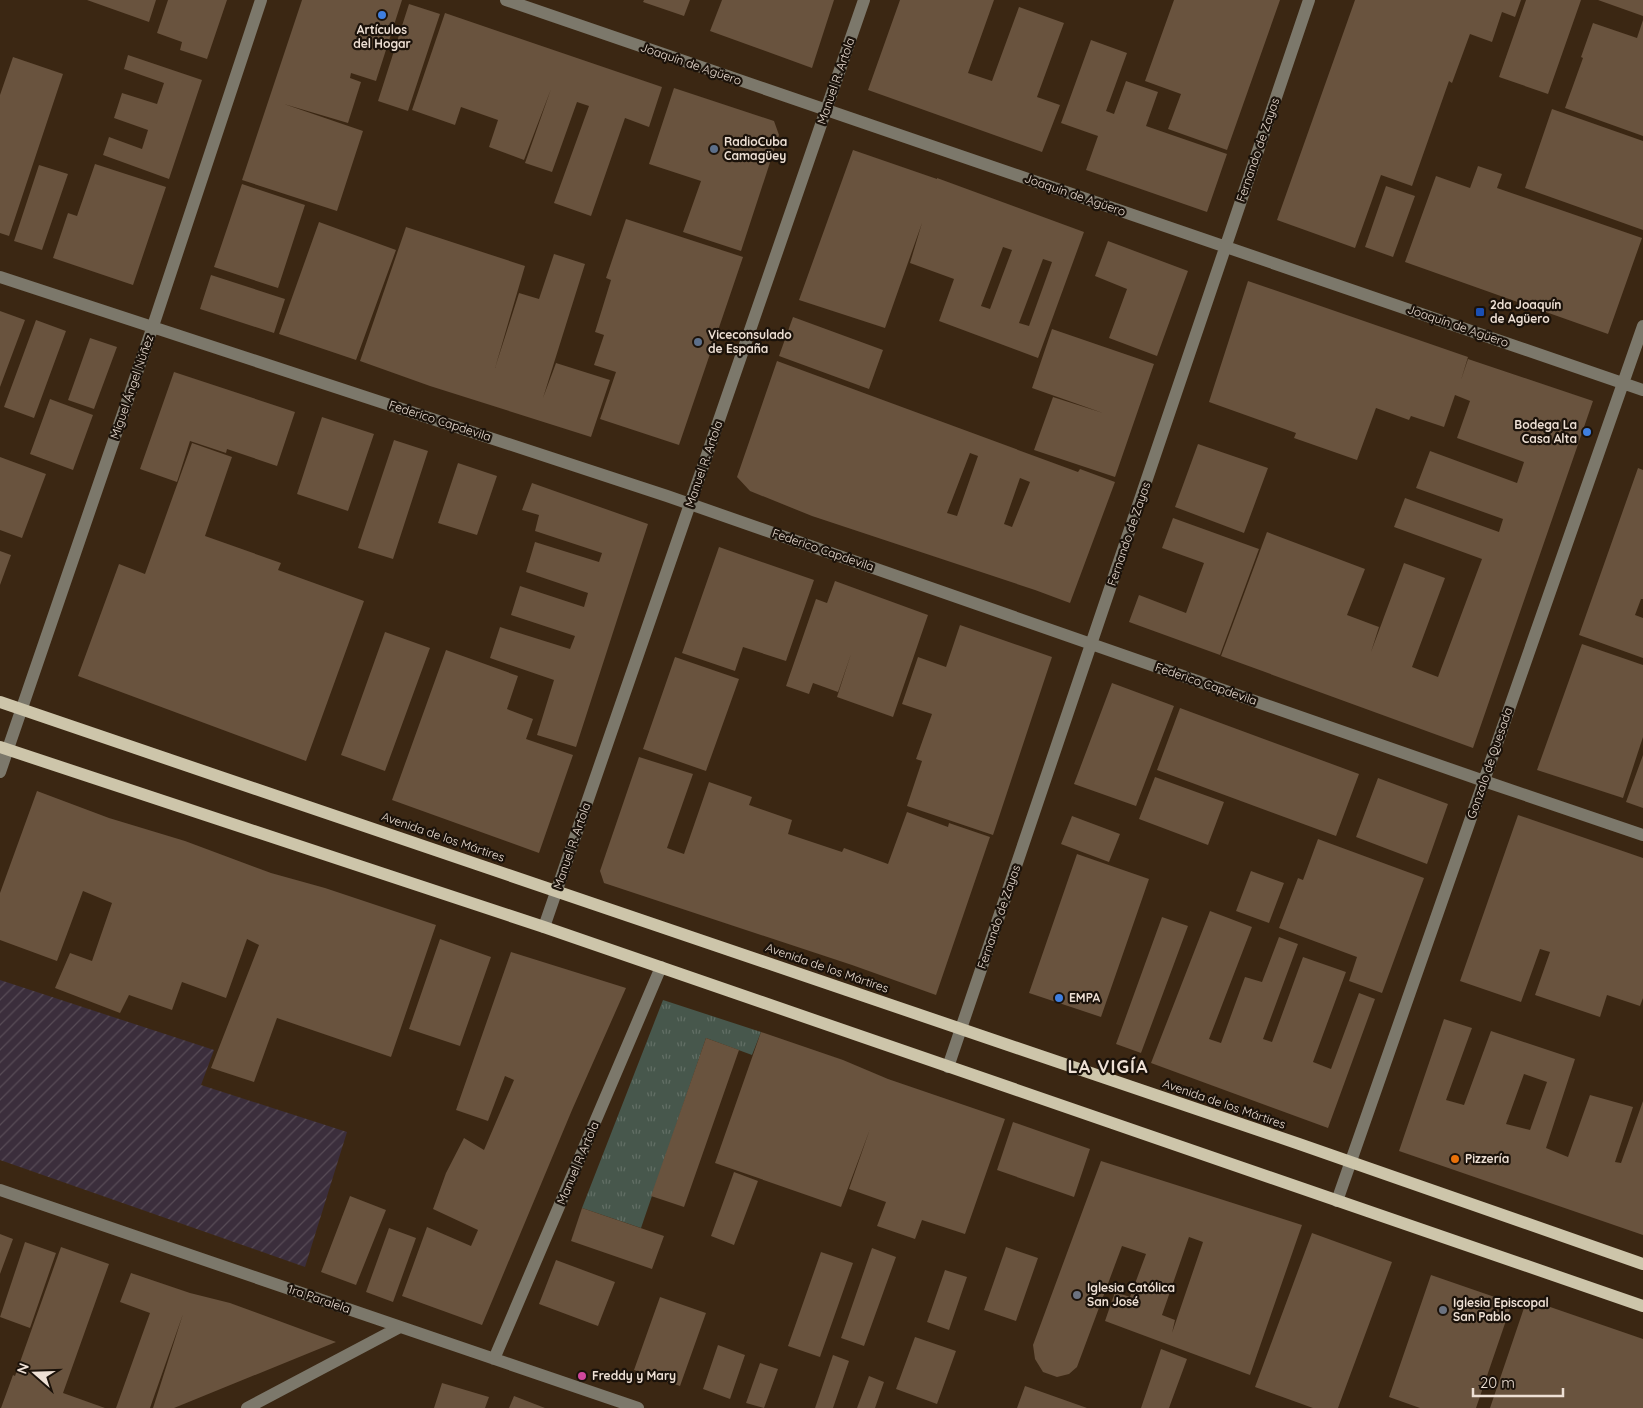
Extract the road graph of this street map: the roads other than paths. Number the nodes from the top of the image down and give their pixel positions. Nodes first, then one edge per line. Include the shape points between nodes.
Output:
1 (261, 0) edge
2 (506, 0) edge
3 (864, 0) edge
4 (1309, 0) edge
5 (826, 110) junction
6 (1226, 247) junction
7 (0, 277) edge
8 (153, 326) junction
9 (1643, 326) edge
10 (1623, 383) junction
11 (1643, 390) edge
12 (690, 504) junction
13 (1092, 645) junction
14 (0, 702) edge
15 (21, 709) junction
16 (4, 748) edge
17 (0, 772) edge
18 (1484, 781) junction
19 (1643, 835) edge
20 (558, 890) junction
21 (544, 927) junction
22 (661, 967) junction
23 (962, 1029) junction
24 (948, 1067) junction
25 (1351, 1162) junction
26 (0, 1190) edge
27 (1337, 1201) junction
28 (1643, 1264) edge
29 (1643, 1306) edge
30 (400, 1327) junction
31 (494, 1359) junction
32 (247, 1408) edge
33 (638, 1408) edge

1 - 8 street, Miguel Ángel Núñez
2 - 5 street, Joaquín de Agüero
3 - 5 street, Manuel R. Artola
4 - 6 street, Fernando de Zayas
5 - 6 street, Joaquín de Agüero
5 - 12 street, Manuel R. Artola
6 - 10 street, Joaquín de Agüero
6 - 13 street, Fernando de Zayas
7 - 8 street, Federico Capdevila
8 - 12 street, Federico Capdevila
8 - 15 street, Miguel Ángel Núñez
9 - 10 street, Gonzalo de Quesada
10 - 11 street, Joaquín de Agüero
10 - 18 street, Gonzalo de Quesada
12 - 13 street, Federico Capdevila
12 - 20 street, Manuel R. Artola
13 - 18 street, Federico Capdevila
13 - 23 street, Fernando de Zayas
14 - 15 main road, Avenida de los Mártires
15 - 16 street, Miguel Ángel Núñez
15 - 20 main road, Avenida de los Mártires
16 - 17 street, Miguel Ángel Núñez
16 - 21 main road
18 - 19 street, Federico Capdevila
18 - 25 street, Gonzalo de Quesada
20 - 21 street, Manuel R. Artola
20 - 23 main road, Avenida de los Mártires
21 - 22 main road
22 - 24 main road
22 - 31 street, Manuel R Artola
23 - 24 street, Fernando de Zayas
23 - 25 main road, Avenida de los Mártires
24 - 27 main road
25 - 27 street, Gonzalo de Quesada
25 - 28 main road, Avenida de los Mártires
26 - 30 street, 1ra Paralela
27 - 29 main road
30 - 31 street, 1ra Paralela
30 - 32 street
31 - 33 street, 1ra Paralela

